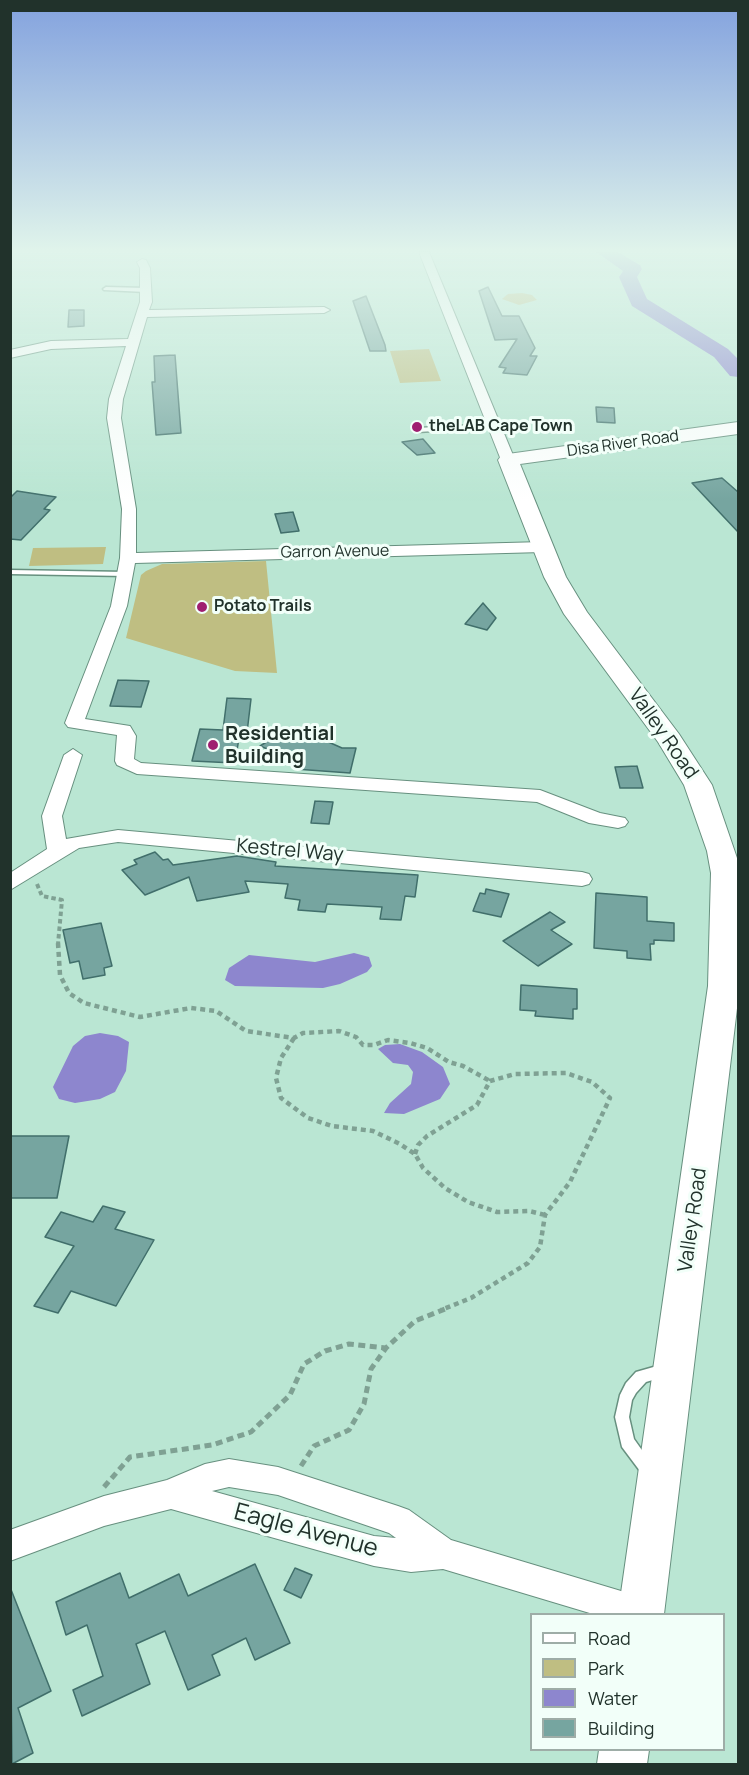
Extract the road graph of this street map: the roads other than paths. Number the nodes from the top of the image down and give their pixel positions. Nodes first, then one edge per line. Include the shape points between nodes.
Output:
1 (136, 335) edge
2 (457, 335) edge
3 (133, 342) junction
4 (10, 354) edge
5 (494, 426) junction
6 (738, 428) edge
7 (418, 430) dead end
8 (508, 460) junction
9 (543, 547) junction
10 (127, 566) junction
11 (10, 572) edge
12 (73, 755) dead end
13 (618, 822) dead end
14 (58, 851) junction
15 (19, 877) edge
16 (582, 879) dead end
17 (674, 1368) junction
18 (658, 1482) junction
19 (171, 1494) junction
20 (10, 1546) edge
21 (451, 1555) junction
22 (638, 1613) edge
23 (641, 1613) edge

1 - 3 street
2 - 5 street, Valley Road
3 - 4 street via 51,345
3 - 10 street via 114,418 129,509
5 - 7 lane
5 - 8 street, Valley Road
6 - 8 street, Disa River Road
8 - 9 street, Valley Road
9 - 10 street, Garron Avenue
9 - 17 street, Valley Road via 576,614 682,758 705,801 722,851 728,894 724,986
10 - 11 lane
10 - 13 street via 116,616 73,721 125,732 124,761 136,768 540,796 596,819
12 - 14 street via 52,816
14 - 15 street, Kestrel Way
14 - 16 street, Kestrel Way via 86,839 118,836
17 - 18 street, Valley Road
17 - 18 lane via 646,1374 635,1382 625,1400 622,1417 627,1442
18 - 23 street, Valley Road
19 - 20 street, Eagle Avenue via 97,1513
19 - 21 street, Eagle Avenue via 374,1551 411,1556
19 - 21 street, Eagle Avenue via 205,1478 228,1473 255,1476 398,1521
21 - 22 street, Eagle Avenue

